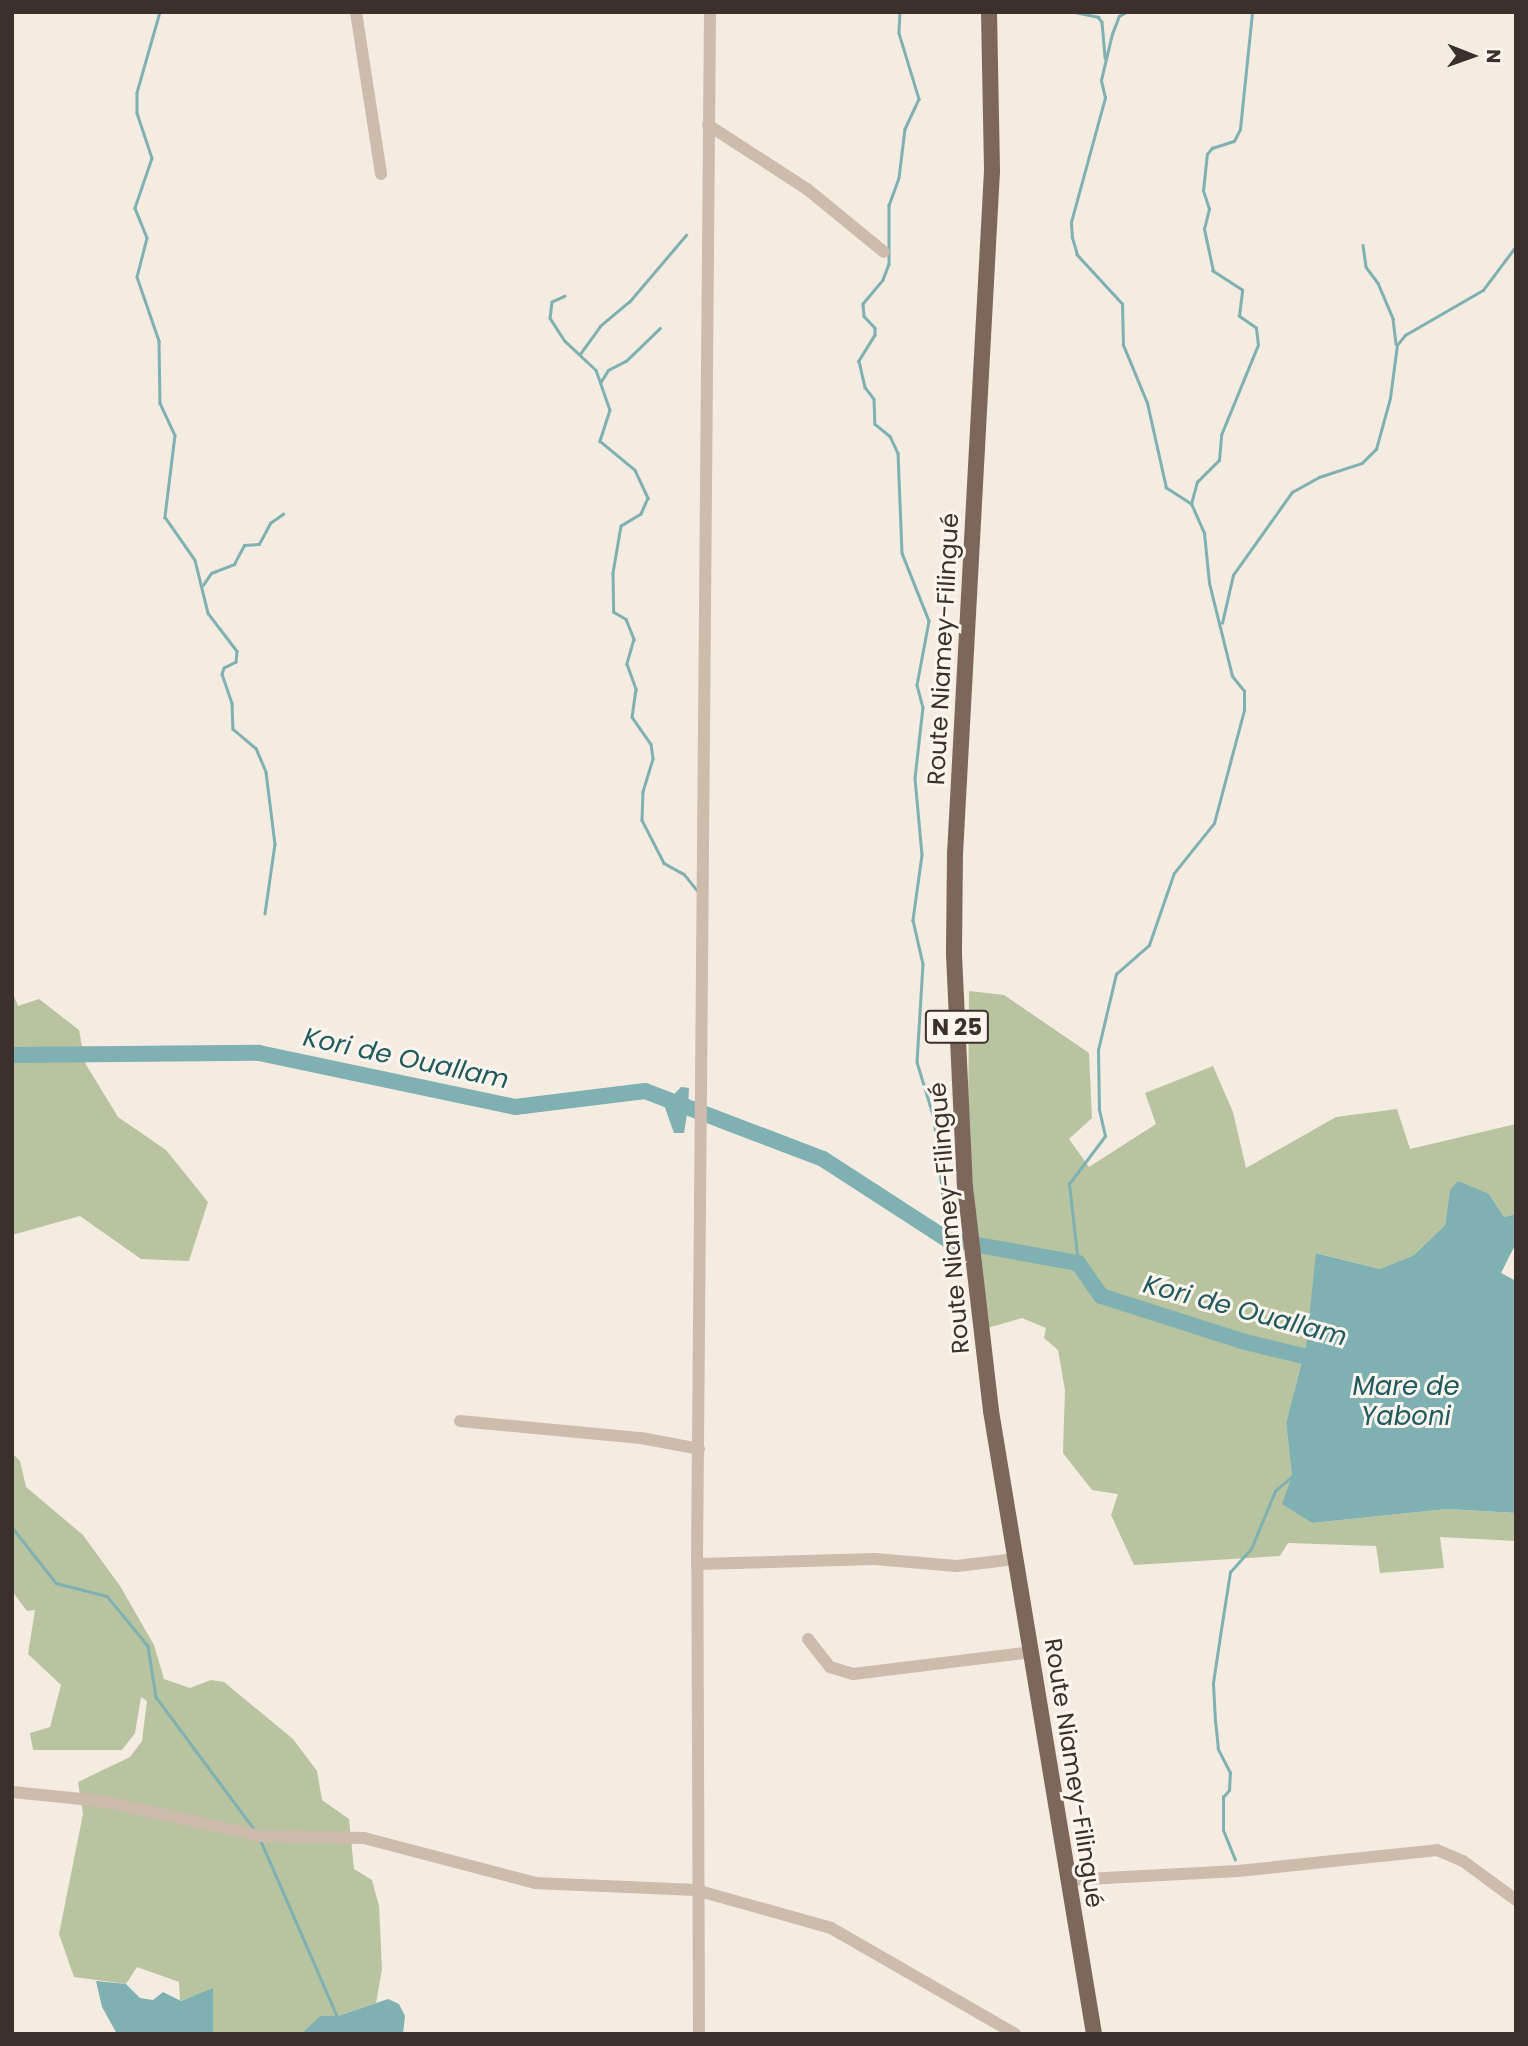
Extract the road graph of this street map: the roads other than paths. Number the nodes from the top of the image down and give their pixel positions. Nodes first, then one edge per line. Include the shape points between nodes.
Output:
1 (356, 12) edge
2 (710, 12) edge
3 (989, 12) edge
4 (708, 125) junction
5 (381, 174) dead end
6 (884, 252) dead end
7 (460, 1421) dead end
8 (699, 1449) junction
9 (1016, 1559) junction
10 (697, 1564) junction
11 (808, 1639) dead end
12 (1031, 1652) junction
13 (12, 1792) edge
14 (1068, 1880) junction
15 (696, 1890) junction
16 (1516, 1900) edge
17 (699, 2034) edge
18 (1015, 2034) edge
19 (1094, 2034) edge

1 - 5 street
2 - 4 street
3 - 9 main road, Route Niamey-Filingué / N 25 via 992,171 963,662 954,956 971,1246
4 - 6 street via 807,189
4 - 8 street via 710,436 703,547
7 - 8 street via 641,1438
8 - 10 street
9 - 10 street via 957,1566 875,1559
9 - 12 main road, Route Niamey-Filingué / N 25
10 - 15 street
11 - 12 street via 831,1667 853,1674
12 - 14 main road, Route Niamey-Filingué / N 25
13 - 15 street via 102,1801 260,1836 364,1838 535,1883
14 - 16 street via 1238,1871 1437,1850 1463,1861
14 - 19 main road, Route Niamey-Filingué / N 25
15 - 17 street
15 - 18 street via 831,1928

